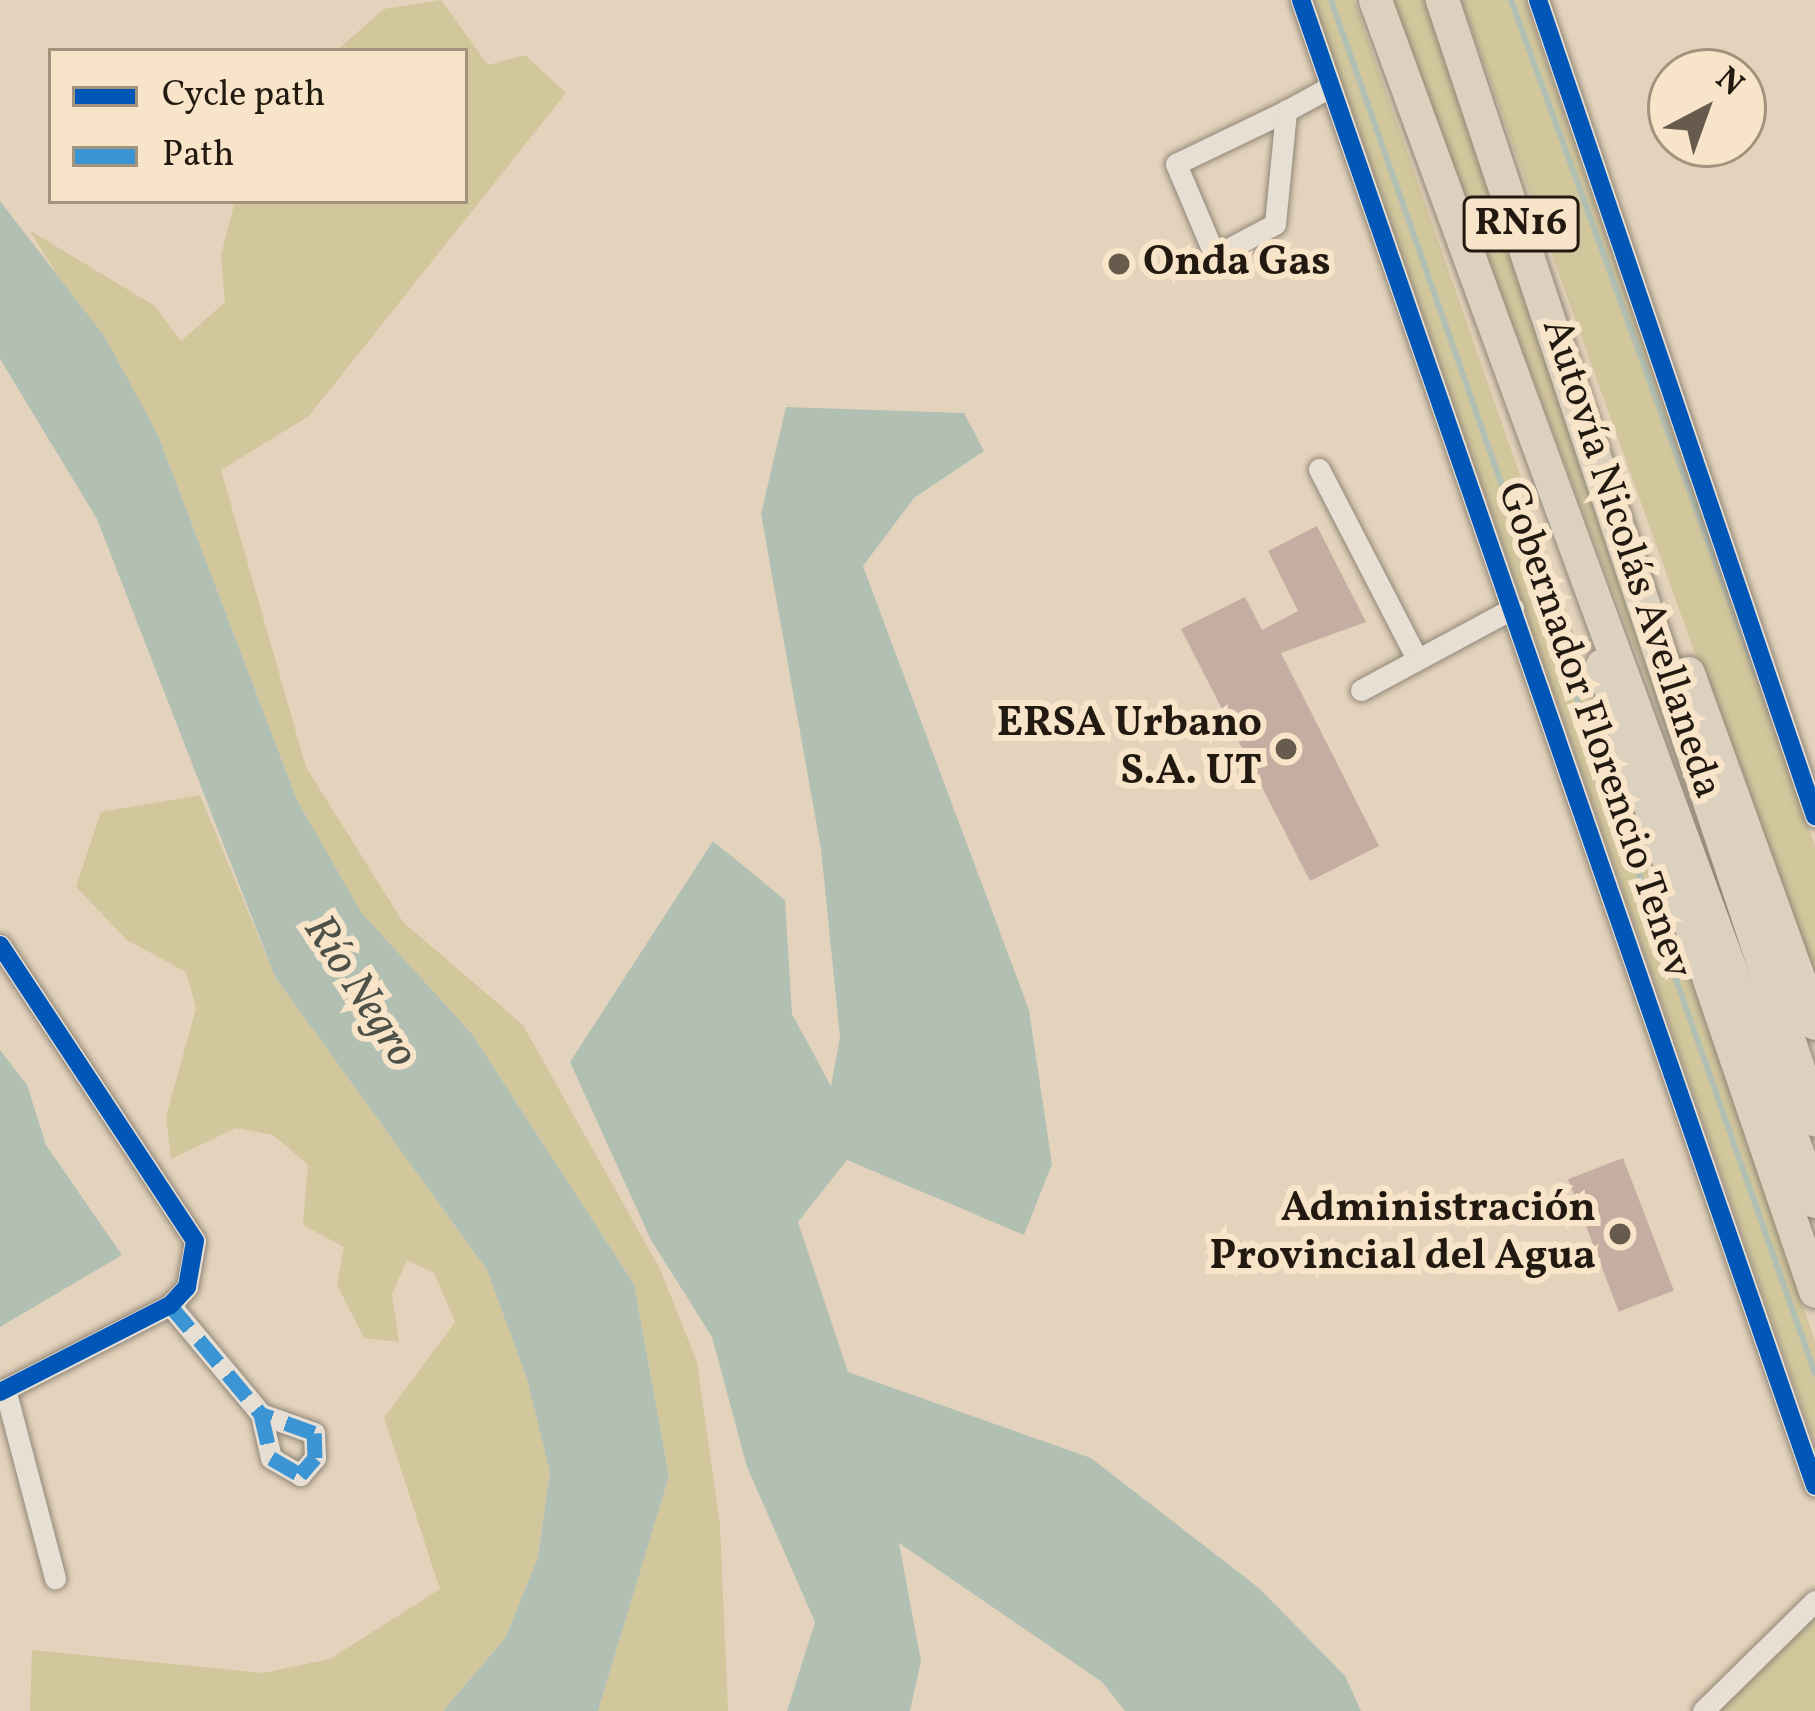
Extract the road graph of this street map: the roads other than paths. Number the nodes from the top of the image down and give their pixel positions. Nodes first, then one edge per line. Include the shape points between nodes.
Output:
1 (1301, 0) edge
2 (1375, 0) edge
3 (1442, 0) edge
4 (1538, 0) edge
5 (1330, 88) junction
6 (1286, 111) junction
7 (1516, 407) junction
8 (1600, 447) junction
9 (1318, 469) dead end
10 (1513, 608) junction
11 (1417, 659) junction
12 (1361, 690) dead end
13 (1815, 816) edge
14 (0, 945) edge
15 (1815, 1023) edge
16 (1815, 1119) edge
17 (1815, 1201) edge
18 (1815, 1292) edge
19 (170, 1305) junction
20 (3, 1390) edge
21 (262, 1414) dead end
22 (1815, 1486) edge
23 (55, 1578) dead end
24 (1815, 1601) edge
25 (1703, 1711) edge

1 - 5 street, Gobernador Florencio Tenev
2 - 7 highway, Autovía Nicolás Avellaneda / RN16
3 - 8 highway, Autovía Nicolás Avellaneda / RN16
4 - 13 street
5 - 6 street
5 - 10 street, Gobernador Florencio Tenev
6 - 6 street via 1275,224 1214,256 1176,164
7 - 17 highway, Autovía Nicolás Avellaneda / RN16 via 1589,567
7 - 18 highway
8 - 15 highway
8 - 16 highway, Autovía Nicolás Avellaneda / RN16
9 - 11 street
10 - 11 street
10 - 22 street, Gobernador Florencio Tenev
11 - 12 street
14 - 19 street via 195,1241 187,1287
19 - 20 street
19 - 21 street
20 - 23 street
24 - 25 street

